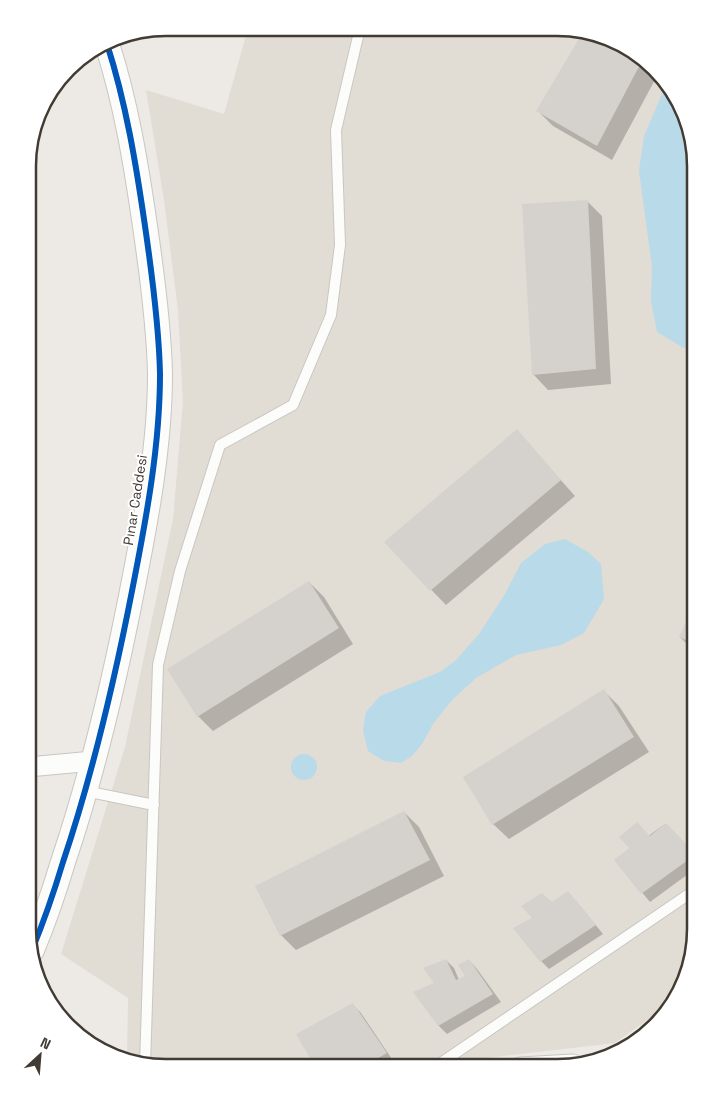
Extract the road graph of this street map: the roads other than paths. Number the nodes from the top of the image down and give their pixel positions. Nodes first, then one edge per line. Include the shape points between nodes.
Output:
1 (358, 36) edge
2 (108, 51) edge
3 (93, 761) junction
4 (36, 766) edge
5 (85, 791) junction
6 (154, 805) junction
7 (686, 896) edge
8 (37, 937) edge
9 (146, 1057) edge
10 (447, 1059) edge

1 - 6 lane via 336,130 340,245 331,315 293,405 220,445 180,571 158,665
2 - 3 street, Pınar Caddesi via 124,104 137,171 155,306 160,374 157,436 140,551 119,657
3 - 4 street
3 - 5 street, Pınar Caddesi
5 - 6 lane
5 - 8 street, Pınar Caddesi
6 - 9 lane
7 - 10 lane

